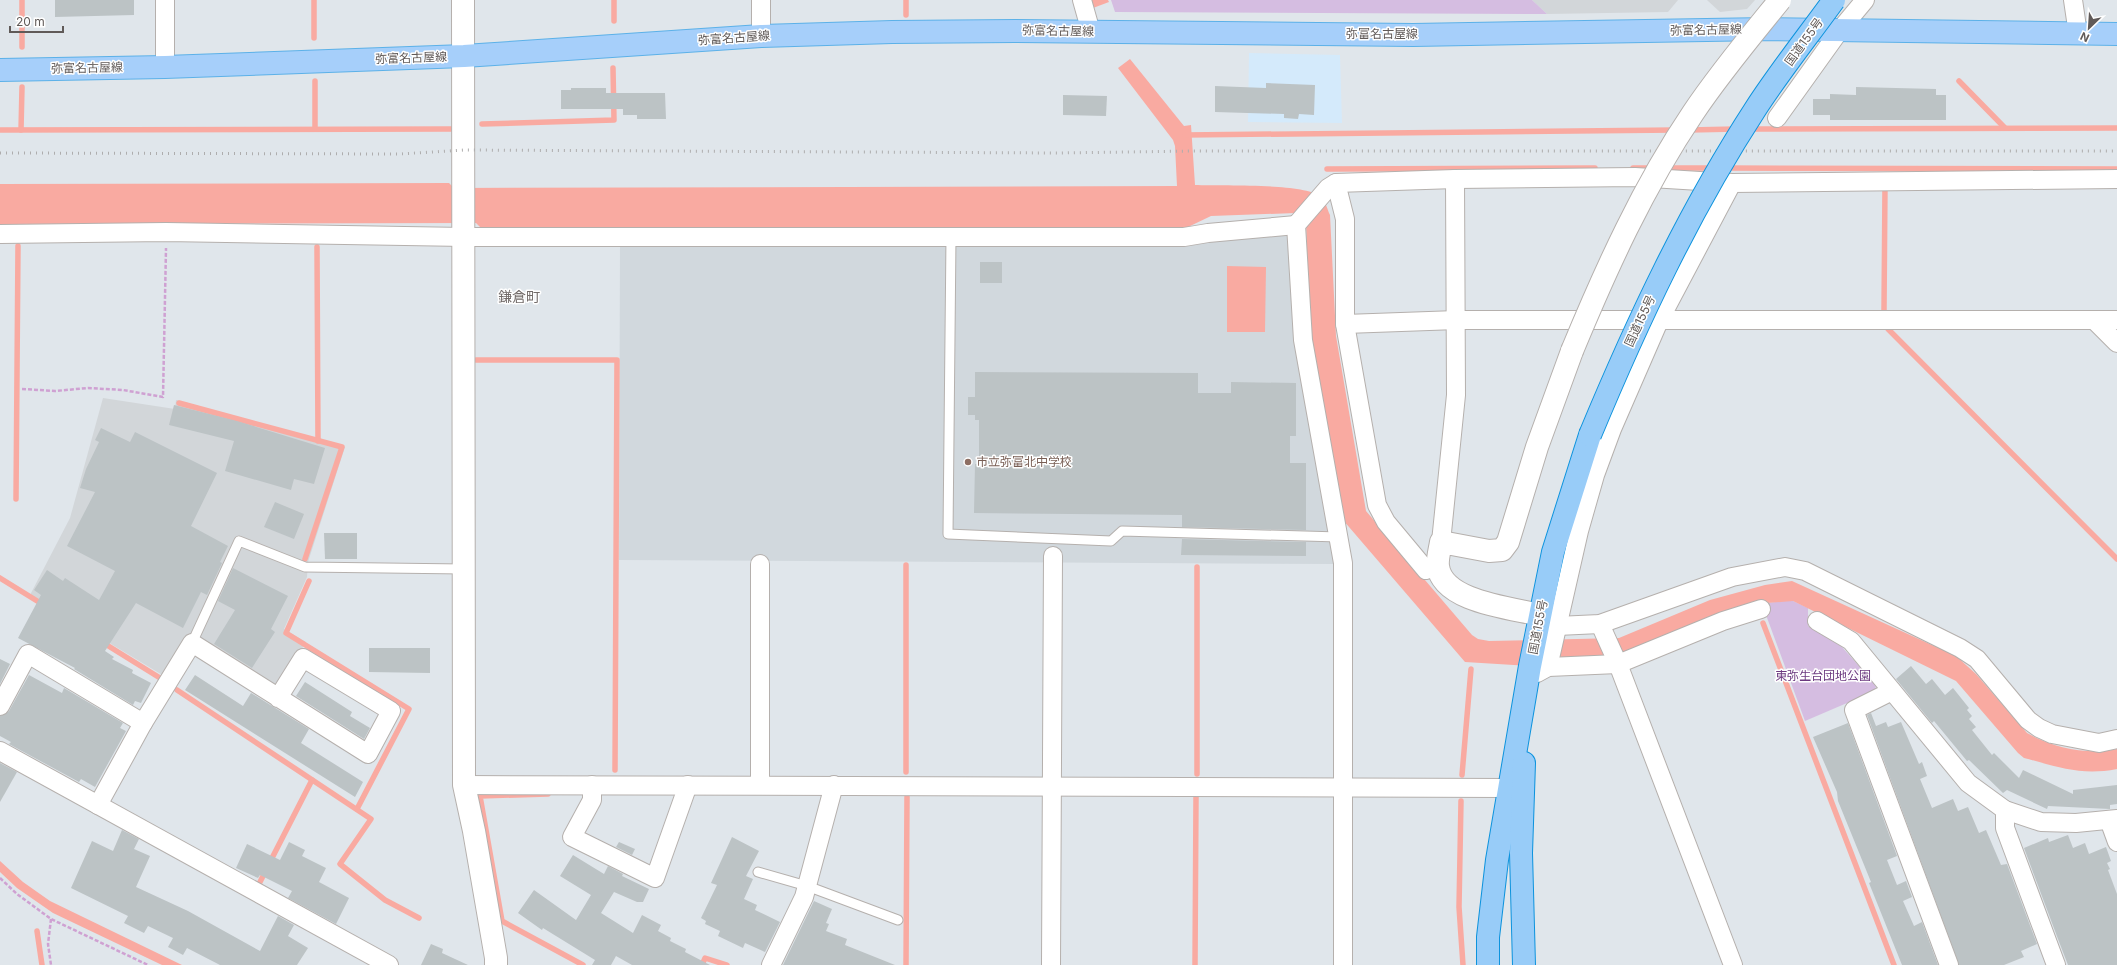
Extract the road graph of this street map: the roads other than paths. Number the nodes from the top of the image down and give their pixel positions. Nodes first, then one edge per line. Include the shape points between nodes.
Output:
1 (165, 0) edge
2 (464, 0) edge
3 (761, 0) edge
4 (1082, 0) edge
5 (1780, 0) edge
6 (1834, 0) edge
7 (1865, 0) edge
8 (2073, 0) edge
9 (1840, 30) junction
10 (1091, 32) junction
11 (2078, 34) junction
12 (2117, 34) edge
13 (761, 36) junction
14 (464, 56) junction
15 (165, 68) junction
16 (0, 70) edge
17 (1778, 118) dead end
18 (1455, 179) junction
19 (2117, 179) edge
20 (1732, 183) junction
21 (1330, 188) junction
22 (1298, 223) junction
23 (464, 231) junction
24 (0, 234) edge
25 (951, 237) junction
26 (1457, 320) junction
27 (2094, 320) junction
28 (2117, 320) edge
29 (1659, 321) junction
30 (1346, 324) junction
31 (2117, 343) edge
32 (1339, 537) junction
33 (1054, 538) junction
34 (1441, 542) junction
35 (1053, 556) joint
36 (760, 564) dead end
37 (1438, 566) junction
38 (464, 569) junction
39 (1761, 609) dead end
40 (1817, 620) dead end
41 (1545, 624) junction
42 (1600, 624) junction
43 (192, 643) junction
44 (1618, 664) junction
45 (1535, 670) junction
46 (1892, 691) junction
47 (278, 698) junction
48 (0, 706) edge
49 (143, 723) junction
50 (2117, 739) edge
51 (0, 751) edge
52 (464, 785) junction
53 (592, 785) junction
54 (688, 785) junction
55 (760, 785) junction
56 (834, 785) junction
57 (1051, 786) junction
58 (1343, 787) junction
59 (1508, 788) junction
60 (98, 805) junction
61 (2005, 810) junction
62 (2113, 819) edge
63 (2117, 842) edge
64 (758, 872) dead end
65 (807, 886) junction
66 (898, 920) dead end
67 (389, 965) edge
68 (496, 965) edge
69 (771, 965) edge
70 (1051, 965) edge
71 (1343, 965) edge
72 (1488, 965) edge
73 (1524, 965) edge
74 (1733, 965) edge
75 (1949, 965) edge
76 (2056, 965) edge

1 - 15 street
2 - 14 street
3 - 13 street
4 - 10 street
5 - 34 street, bridge via 1730,61 1692,114 1644,194 1605,271 1537,447 1508,542 1502,550 1489,551
6 - 41 highway, 国道155号, bridge via 1756,108 1694,214 1632,336 1590,435 1553,552
7 - 9 street
8 - 11 street
9 - 10 main road, 弥富名古屋線 via 1413,35
9 - 11 main road, 弥富名古屋線
9 - 17 street
10 - 13 main road, 弥富名古屋線 via 892,32
11 - 12 main road, 弥富名古屋線
13 - 14 main road, 弥富名古屋線
14 - 15 main road, 弥富名古屋線
14 - 23 street
15 - 16 main road, 弥富名古屋線
18 - 20 street via 1635,177
18 - 21 street
18 - 26 street
19 - 20 street
20 - 29 street
21 - 22 street
21 - 30 street via 1345,219
22 - 25 street via 1184,237
22 - 32 street via 1303,340
23 - 24 street
23 - 25 street
23 - 38 street
25 - 33 lane via 948,534
26 - 29 street
26 - 30 street
26 - 34 street via 1456,395
27 - 28 street
27 - 29 street
27 - 31 street
29 - 41 street via 1636,371 1596,475 1579,531
30 - 37 street via 1377,505 1386,522 1426,570
32 - 33 lane via 1122,531 1111,541
32 - 58 street via 1343,563
33 - 35 lane
34 - 37 street
35 - 57 street
36 - 55 street
37 - 41 street via 1444,581 1454,590
38 - 43 lane via 305,567 239,541
38 - 52 street
39 - 44 street via 1723,621
40 - 46 street via 1851,641
41 - 42 street
41 - 45 highway, 国道155号
42 - 44 street
42 - 50 street via 1732,577 1785,567 1805,571 1960,648 1977,659 2028,720 2039,728 2052,734 2099,743
43 - 47 street
43 - 49 street
44 - 45 street
44 - 74 street
45 - 59 highway, 国道155号
45 - 73 highway, 国道155号 via 1522,817
46 - 61 street via 1968,783
46 - 75 street via 1854,710
47 - 47 street via 368,754 391,711 303,658
48 - 49 street via 28,654
49 - 60 street
51 - 60 street
52 - 53 street
52 - 68 street
53 - 54 street
53 - 54 street via 592,800 572,837 655,878
54 - 55 street
55 - 56 street
56 - 57 street
56 - 65 street
57 - 58 street
57 - 70 street
58 - 59 street
58 - 71 street
59 - 72 highway, 国道155号 via 1488,937
60 - 67 street
61 - 62 street via 2041,822 2076,823
61 - 76 street via 2005,828
62 - 63 street
64 - 65 lane
65 - 66 lane
65 - 69 street

